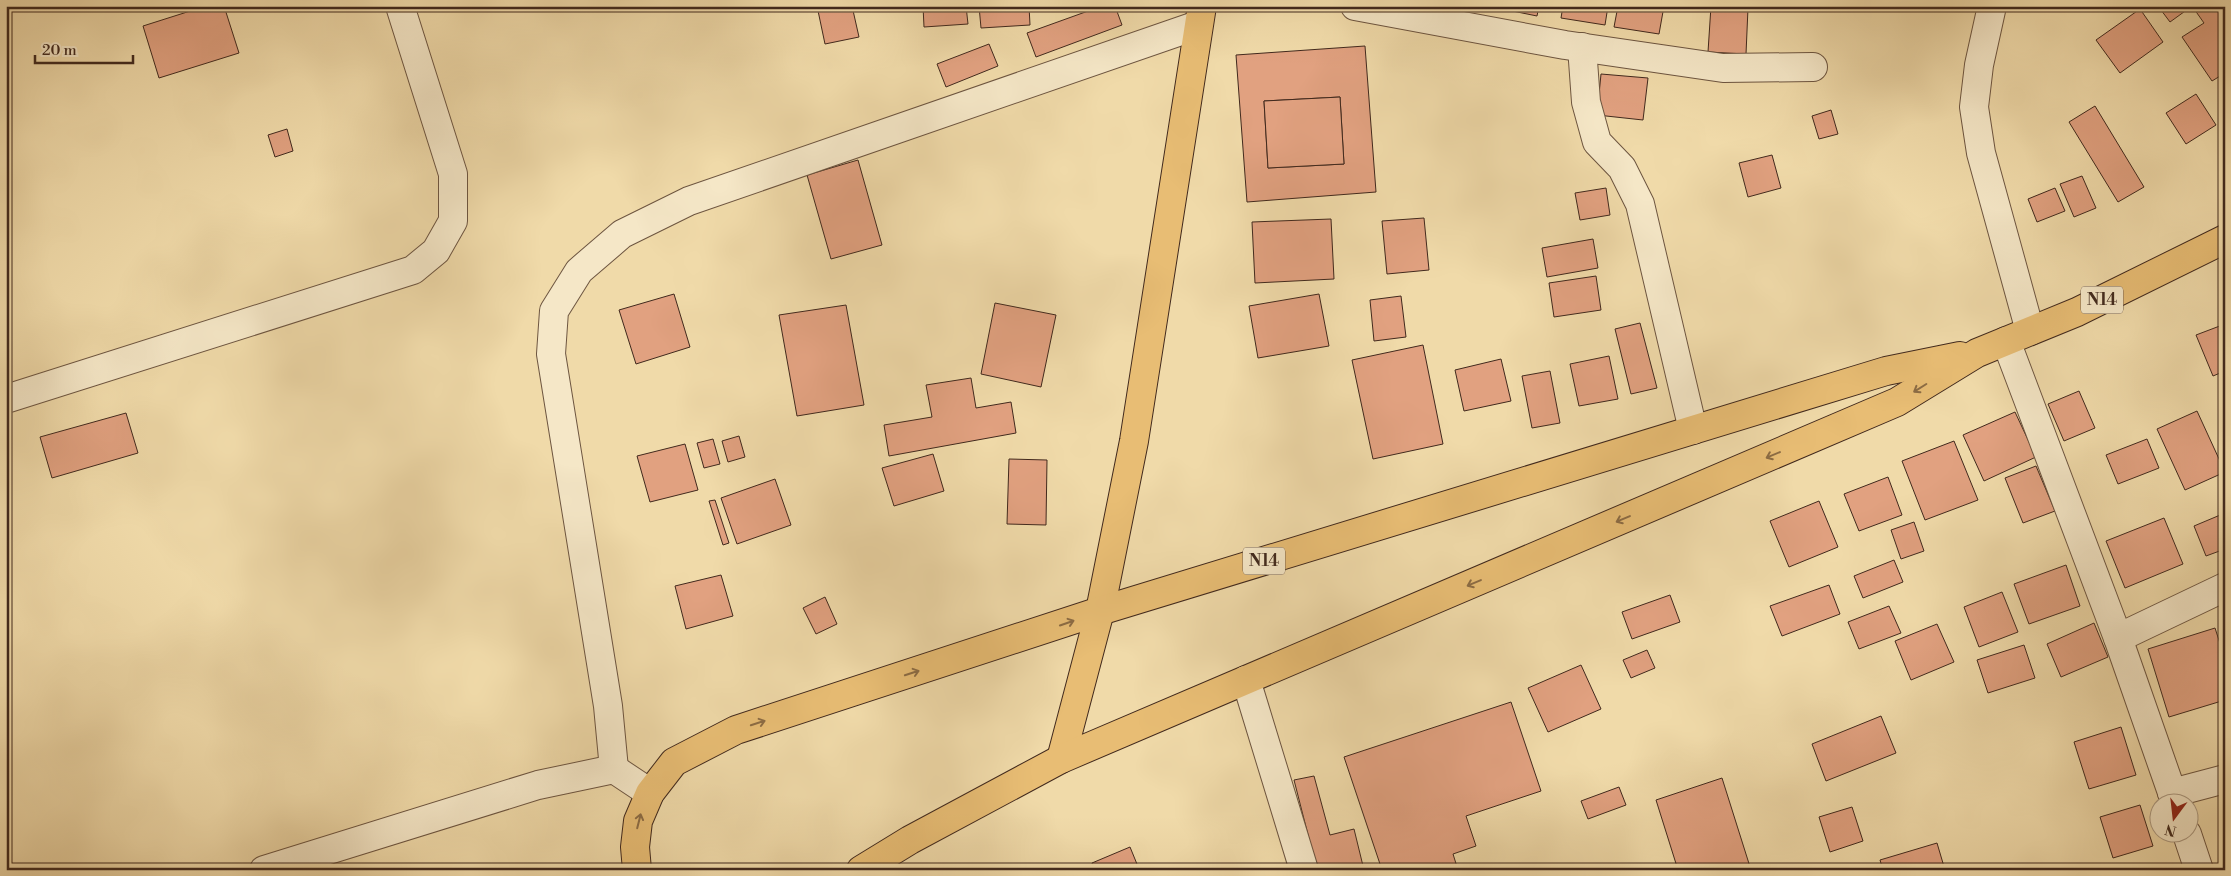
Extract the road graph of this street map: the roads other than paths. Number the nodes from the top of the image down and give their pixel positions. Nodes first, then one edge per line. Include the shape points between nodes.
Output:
1 (400, 6) edge
2 (1356, 6) edge
3 (1992, 6) edge
4 (1200, 16) edge
5 (1582, 47) junction
6 (1813, 67) dead end
7 (2225, 239) edge
8 (2018, 336) junction
9 (1977, 353) junction
10 (6, 399) edge
11 (1693, 430) junction
12 (2225, 587) edge
13 (1100, 611) junction
14 (2118, 638) junction
15 (1246, 680) junction
16 (1061, 759) junction
17 (614, 769) junction
18 (2225, 780) edge
19 (650, 793) junction
20 (2173, 794) edge
21 (2185, 794) edge
22 (2190, 844) edge
23 (264, 870) edge
24 (637, 870) edge
25 (861, 870) edge
26 (1304, 870) edge
27 (2200, 870) edge

1 - 10 street via 453,174 453,221 436,251 413,270
2 - 5 street
3 - 8 street via 1974,107
4 - 13 main road via 1134,441
4 - 17 street via 689,201 622,234 579,271 554,311 551,354 608,706
5 - 6 street via 1723,68
5 - 11 street via 1586,102 1597,142 1622,168 1640,204
7 - 8 main road, N14 via 2077,312
8 - 9 main road, N14
8 - 14 street
9 - 11 main road, N14 via 1886,371
9 -> 15 main road, N14 via 1897,402
11 - 13 main road, N14
12 - 14 street
13 - 16 main road
19 -> 13 main road, N14 via 674,762 736,730
14 - 20 street
15 - 16 main road, N14
15 - 26 street
16 - 25 main road, N14
17 - 19 street
17 - 23 street via 538,784
18 - 21 street
24 -> 19 main road, N14 via 638,821
22 - 27 street

